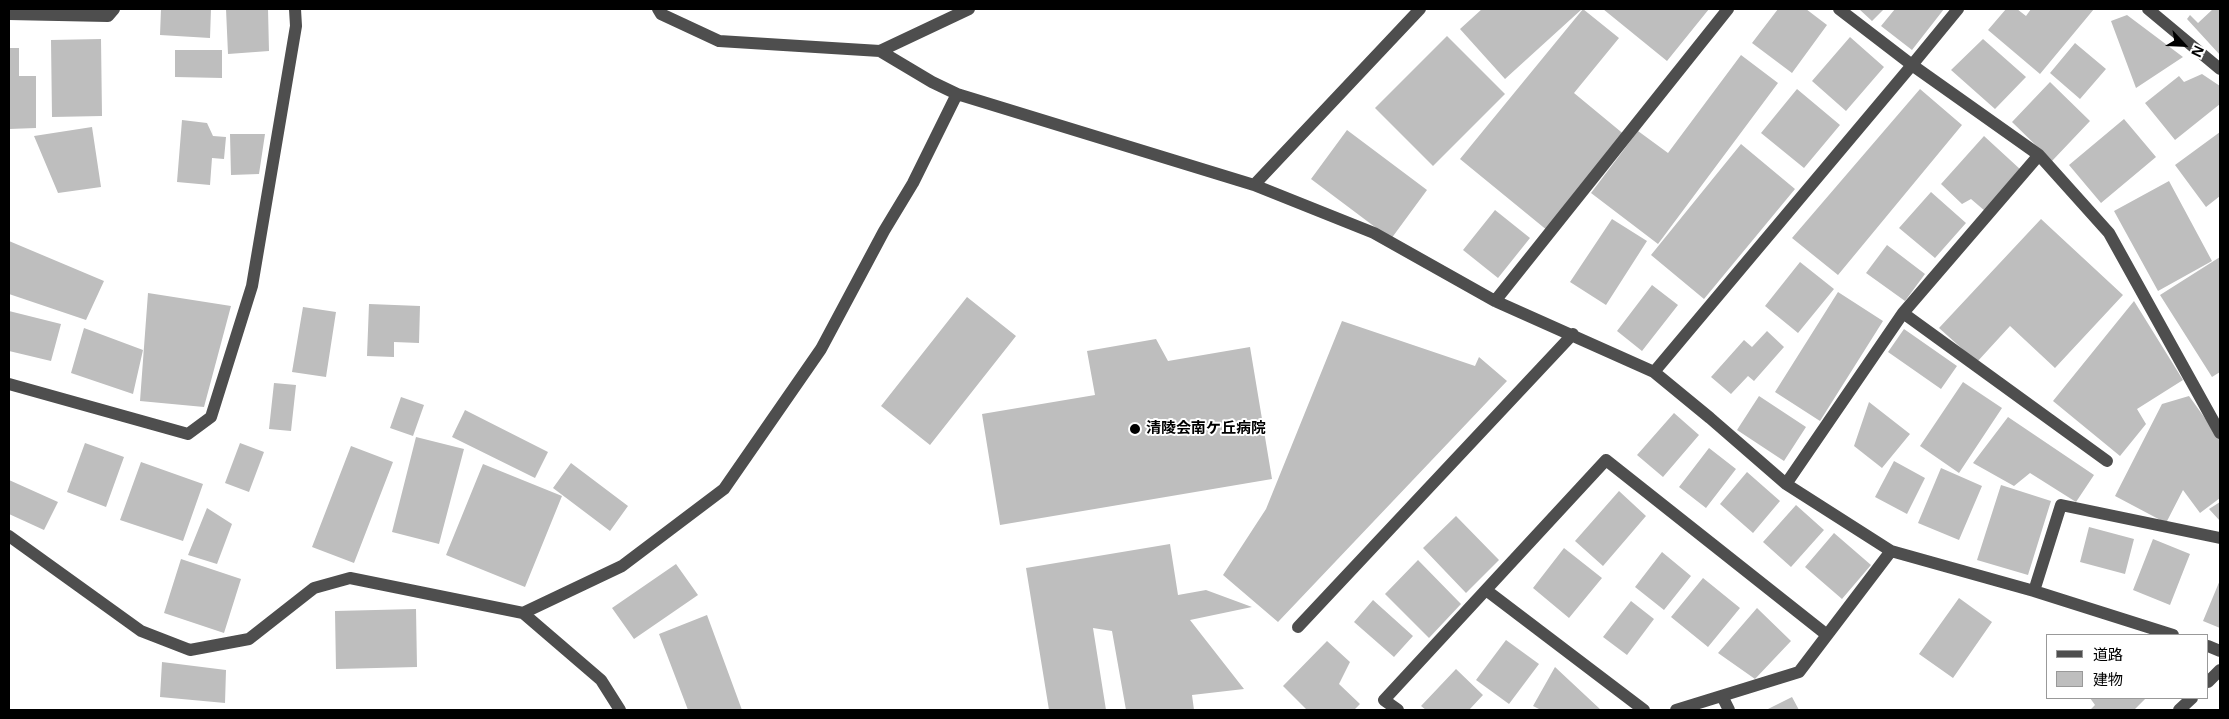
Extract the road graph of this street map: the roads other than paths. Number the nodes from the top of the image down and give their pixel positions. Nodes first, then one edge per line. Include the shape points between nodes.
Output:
1 (114, 9) edge
2 (295, 9) edge
3 (658, 9) edge
4 (969, 9) edge
5 (1420, 9) edge
6 (1728, 9) edge
7 (1839, 9) edge
8 (1958, 9) edge
9 (2148, 9) edge
10 (9, 14) edge
11 (880, 51) junction
12 (1912, 66) junction
13 (2220, 69) edge
14 (958, 94) junction
15 (2038, 155) junction
16 (1254, 185) junction
17 (1495, 300) junction
18 (1903, 313) junction
19 (1573, 334) junction
20 (1654, 372) junction
21 (9, 384) edge
22 (2220, 433) edge
23 (2108, 461) dead end
24 (1786, 484) junction
25 (9, 536) edge
26 (2220, 538) edge
27 (1891, 551) junction
28 (1486, 590) junction
29 (2034, 591) junction
30 (523, 612) junction
31 (1298, 626) dead end
32 (2170, 634) edge
33 (1827, 635) junction
34 (2220, 670) edge
35 (2209, 681) edge
36 (1722, 696) junction
37 (2191, 699) edge
38 (620, 710) edge
39 (1398, 710) edge
40 (1644, 710) edge
41 (1676, 710) edge
42 (1729, 710) edge
43 (2179, 710) edge

1 - 10 street via 108,16
2 - 21 street via 296,26 252,286 211,416 188,434
3 - 11 street via 662,14 719,41
4 - 11 street
5 - 16 street
6 - 17 street
7 - 12 street
8 - 12 street
9 - 13 street
11 - 14 street
12 - 15 street
12 - 20 street
14 - 16 street
14 - 30 street via 913,184 821,349 724,489 622,566
15 - 18 street
15 - 22 street via 2109,233
16 - 17 street via 1374,233
17 - 19 street
18 - 23 street
18 - 24 street
19 - 20 street
19 - 31 street
20 - 24 street
24 - 27 street
25 - 30 street via 141,631 190,650 248,639 314,588 350,578
26 - 29 street via 2060,505
27 - 29 street
27 - 33 street
28 - 33 street via 1606,460
28 - 39 street via 1384,700
28 - 40 street
29 - 32 street
30 - 38 street via 601,680
33 - 36 street via 1799,672
34 - 35 street
36 - 41 street
36 - 42 street
37 - 43 street

